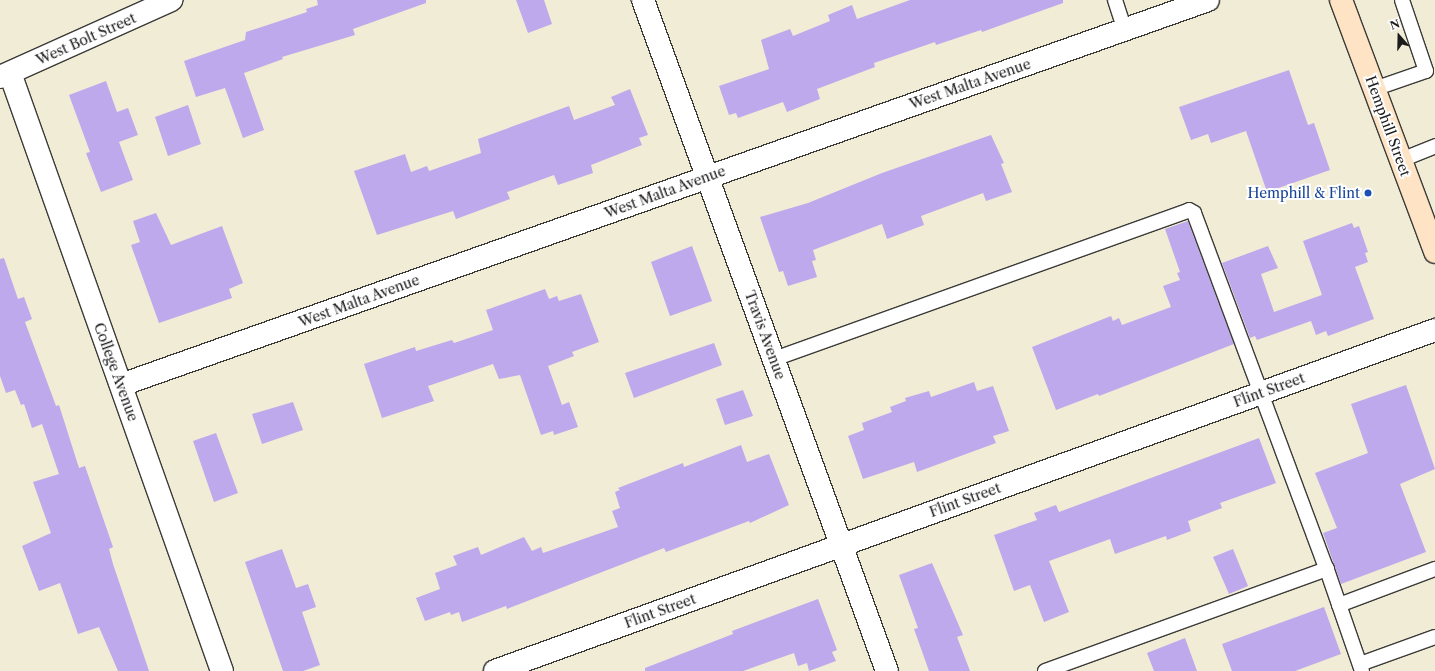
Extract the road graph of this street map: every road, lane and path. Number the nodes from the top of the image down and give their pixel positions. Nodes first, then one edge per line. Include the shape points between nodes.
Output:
1 (171, 0) edge
2 (643, 0) edge
3 (1115, 0) edge
4 (1208, 0) edge
5 (1341, 0) edge
6 (1402, 0) edge
7 (1125, 30) junction
8 (1431, 72) edge
9 (5, 75) edge
10 (1374, 89) junction
11 (1435, 146) edge
12 (1400, 160) junction
13 (708, 177) junction
14 (1433, 242) edge
15 (1435, 330) edge
16 (774, 359) junction
17 (121, 385) junction
18 (1259, 393) junction
19 (841, 545) junction
20 (1327, 569) junction
21 (1435, 569) edge
22 (1340, 605) junction
23 (1435, 637) edge
24 (1361, 668) edge
25 (222, 671) edge
26 (495, 671) edge
27 (886, 671) edge
28 (1045, 671) edge

1 - 9 street, West Bolt Street
2 - 13 street, Travis Avenue
3 - 7 lane
4 - 7 street, West Malta Avenue
5 - 10 main road, Hemphill Street
6 - 8 lane
7 - 13 street, West Malta Avenue
8 - 10 lane
9 - 17 street, College Avenue
10 - 12 main road, Hemphill Street
11 - 12 lane
12 - 14 main road, Hemphill Street
13 - 16 street, Travis Avenue
13 - 17 street, West Malta Avenue
15 - 18 street, Flint Street
16 - 18 lane via 1189,210 1194,213
16 - 19 street, Travis Avenue
17 - 25 street, College Avenue
18 - 19 street, Flint Street
18 - 20 lane
19 - 26 street, Flint Street
19 - 27 street, Travis Avenue
20 - 22 lane
20 - 28 lane
21 - 22 lane
22 - 24 lane
23 - 24 lane

